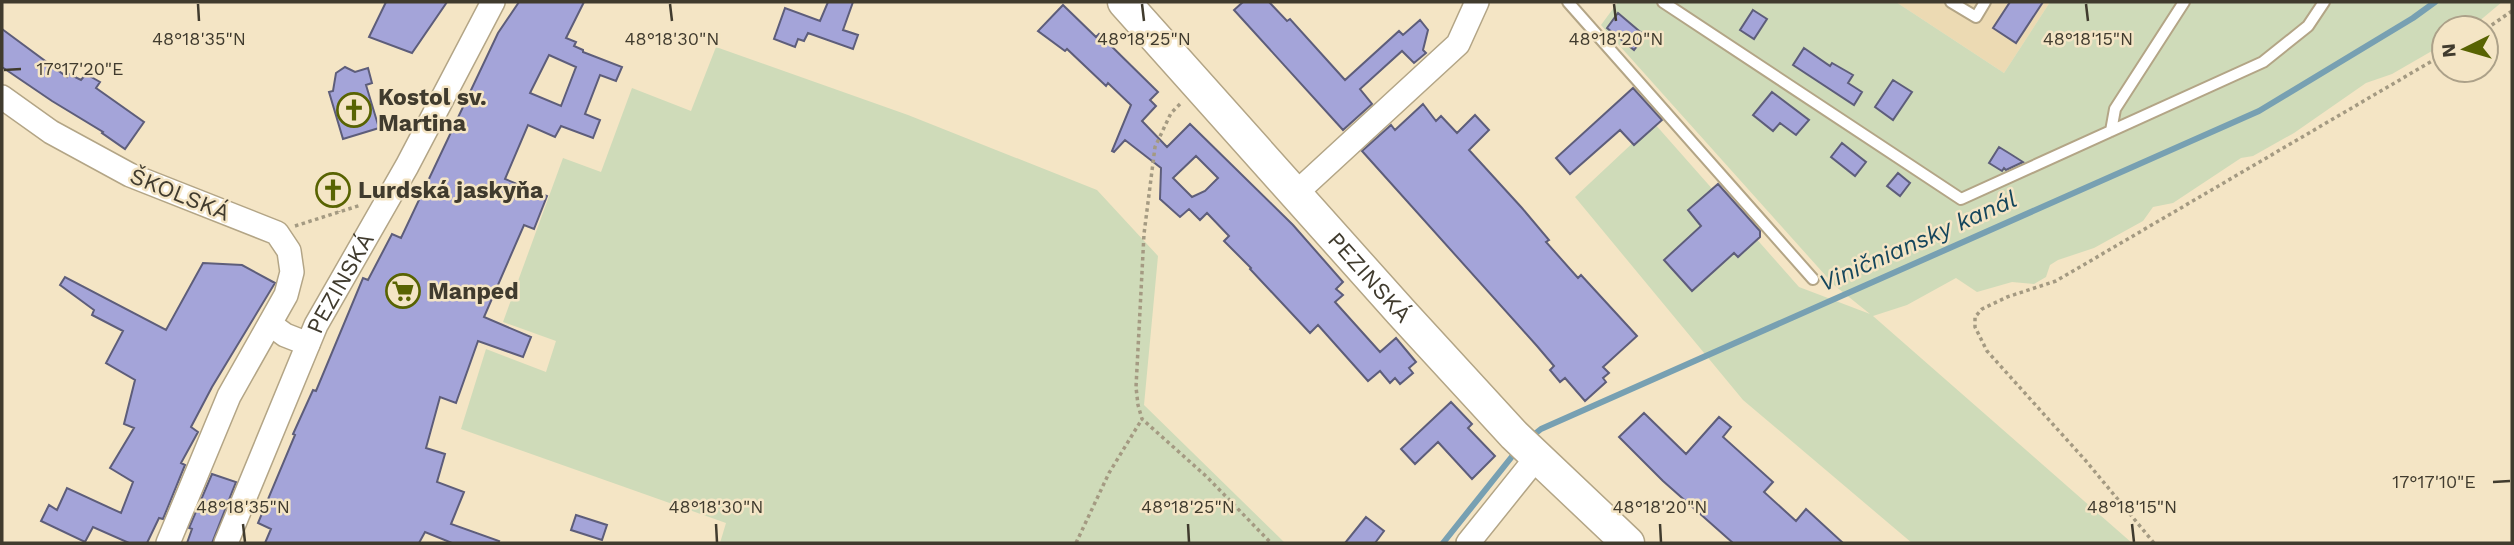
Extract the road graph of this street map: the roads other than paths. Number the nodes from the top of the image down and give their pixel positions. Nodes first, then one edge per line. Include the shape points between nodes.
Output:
1 (494, 2) edge
2 (1124, 2) edge
3 (1477, 2) edge
4 (1568, 2) edge
5 (1663, 2) edge
6 (1951, 2) edge
7 (1985, 2) edge
8 (2185, 2) edge
9 (2324, 2) edge
10 (2, 97) edge
11 (2111, 131) junction
12 (1295, 194) junction
13 (1813, 279) dead end
14 (270, 324) junction
15 (308, 344) junction
16 (1526, 447) junction
17 (167, 543) edge
18 (226, 543) edge
19 (1468, 543) edge
20 (1628, 543) edge

1 - 15 street, PEZINSKÁ
2 - 12 main road, PEZINSKÁ
3 - 12 street via 1458,44
4 - 13 lane
5 - 11 lane via 1961,199
6 - 7 lane via 1976,17
8 - 11 lane via 2115,109
9 - 11 lane via 2308,26 2263,62
10 - 14 street, ŠKOLSKÁ via 51,132 130,175 277,233 289,251 292,272
12 - 16 main road, PEZINSKÁ
14 - 15 street, PEZINSKÁ
14 - 17 street, PEZINSKÁ via 229,396
15 - 18 street, PEZINSKÁ
16 - 19 street
16 - 20 main road, PEZINSKÁ

